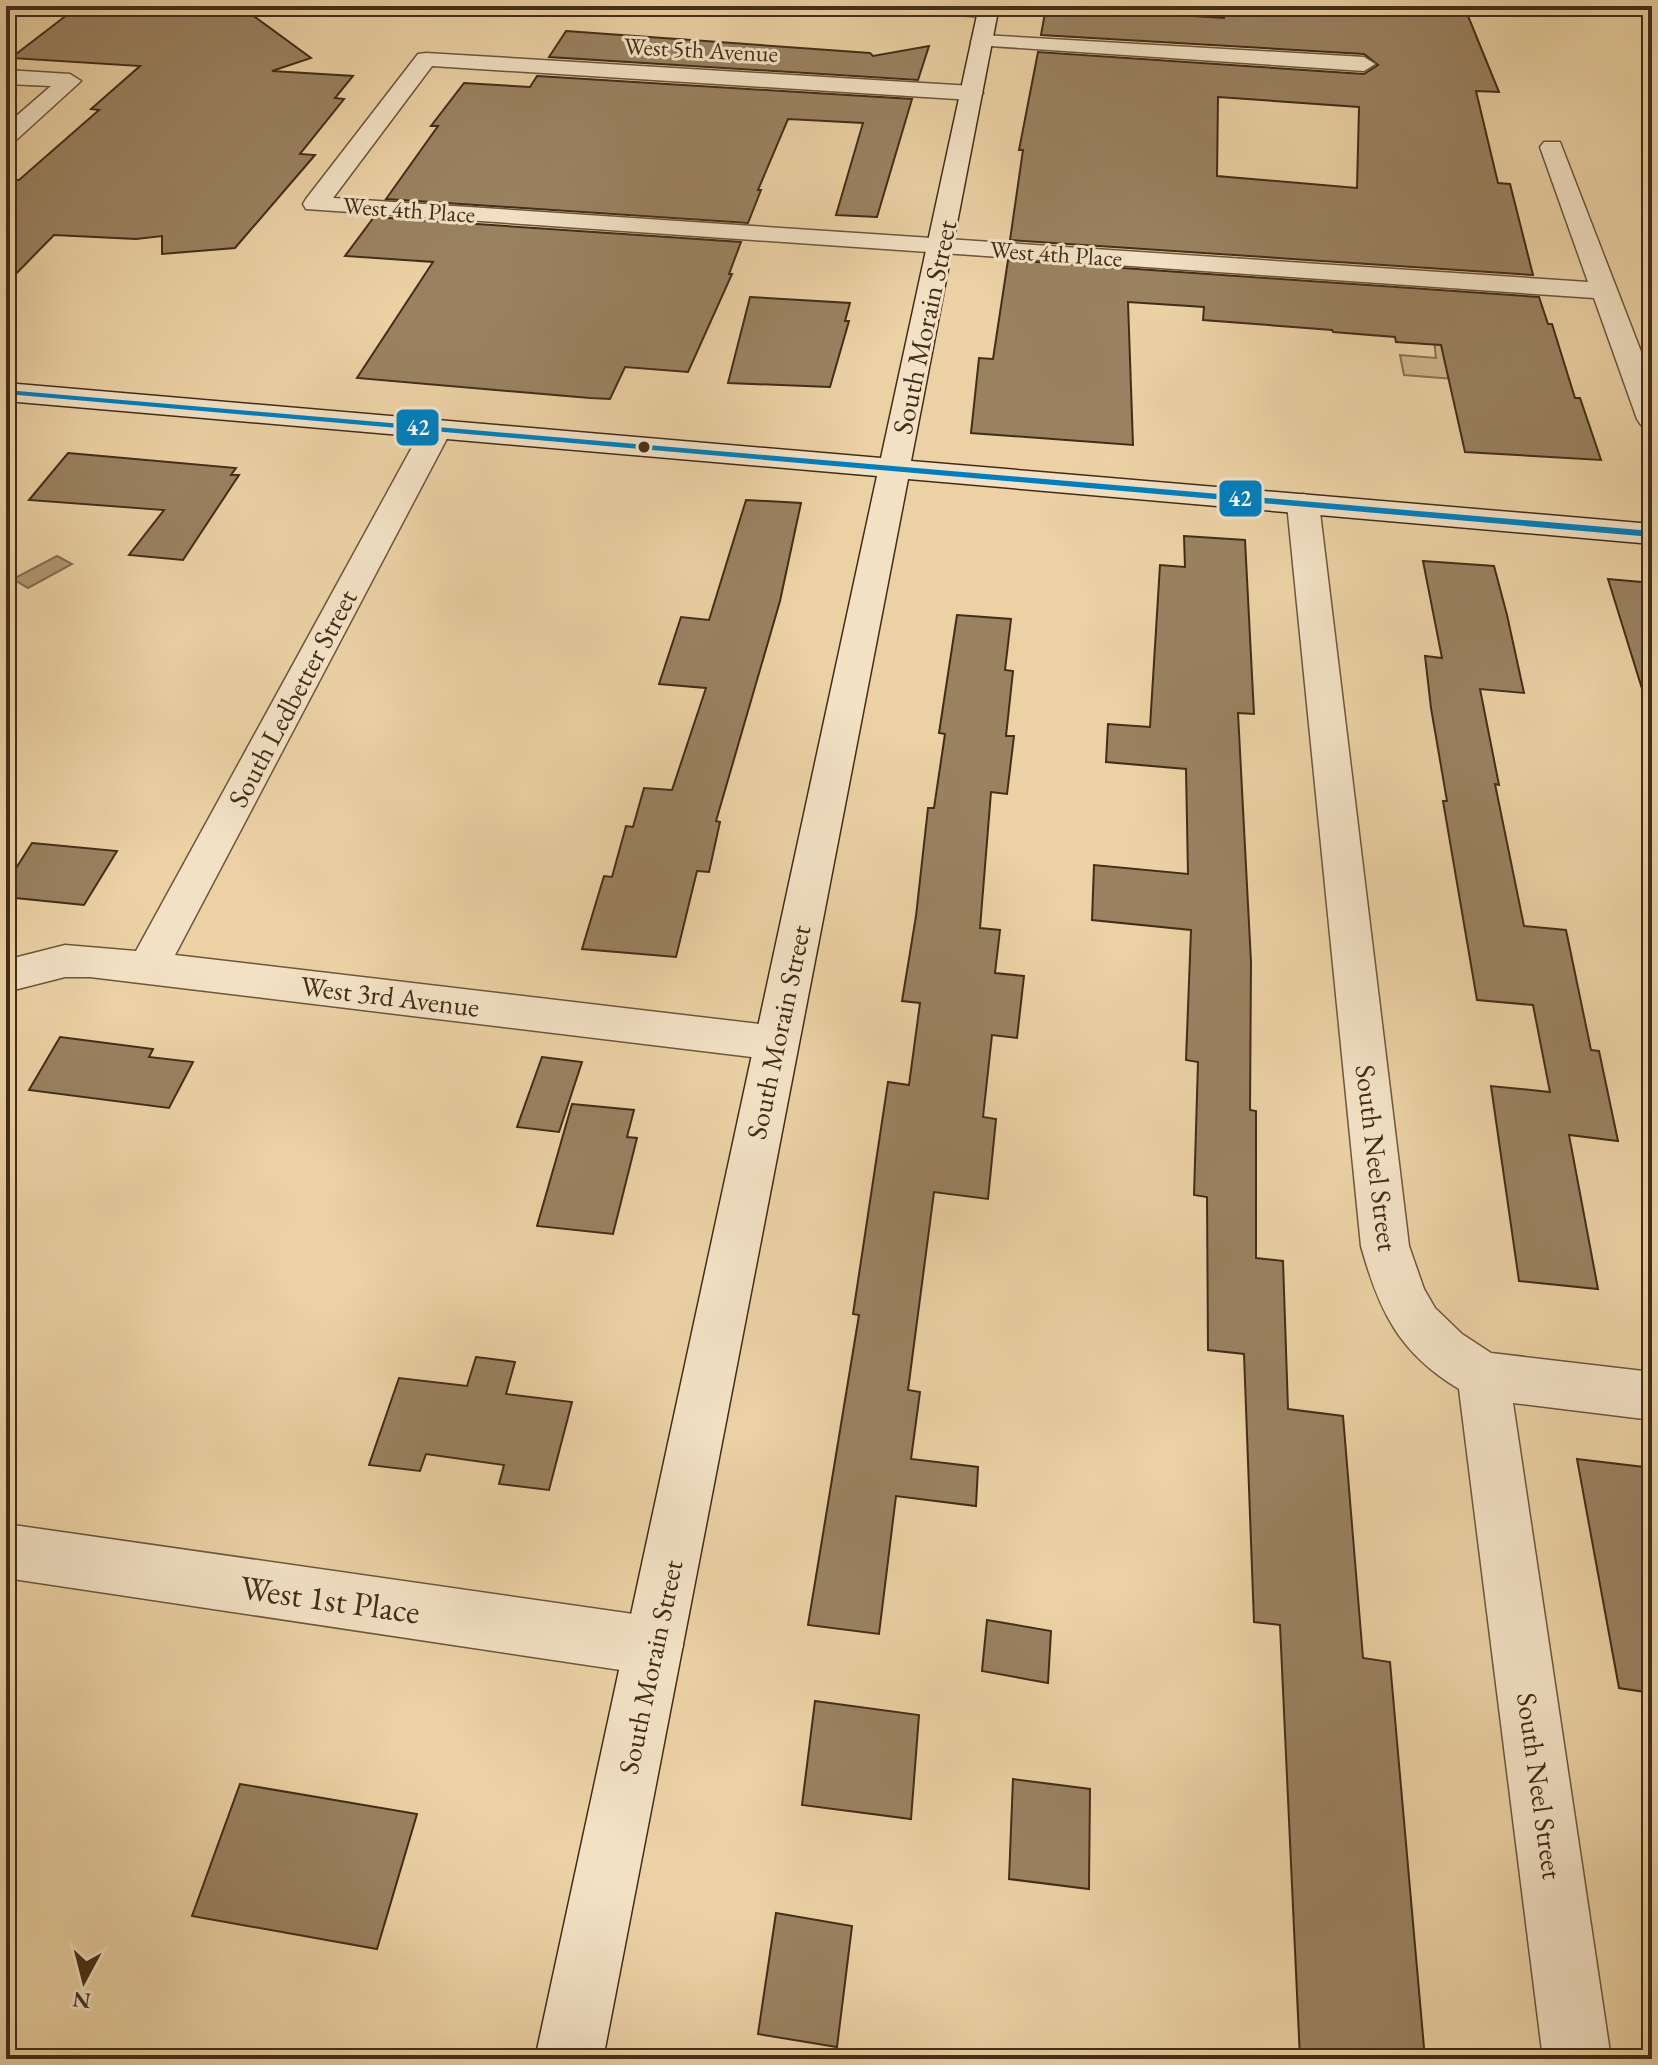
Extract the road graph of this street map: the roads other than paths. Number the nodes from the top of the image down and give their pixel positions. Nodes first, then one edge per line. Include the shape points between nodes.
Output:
1 (906, 6) edge
2 (986, 19) edge
3 (1364, 64) dead end
4 (6, 77) edge
5 (972, 93) junction
6 (6, 137) edge
7 (1552, 147) dead end
8 (315, 204) joint
9 (942, 246) junction
10 (1605, 291) junction
11 (6, 392) edge
12 (1652, 419) edge
13 (437, 429) junction
14 (895, 468) junction
15 (1303, 504) junction
16 (1652, 534) edge
17 (148, 967) junction
18 (6, 976) edge
19 (776, 1043) junction
20 (1483, 1376) junction
21 (1652, 1396) edge
22 (6, 1551) edge
23 (654, 1646) junction
24 (569, 2059) edge
25 (1577, 2059) edge

1 - 2 street
2 - 3 street
2 - 5 street, South Morain Street
4 - 6 street via 70,81
5 - 8 street, West 5th Avenue via 426,59
5 - 9 street, South Morain Street
7 - 10 street
8 - 9 street, West 4th Place
9 - 10 street, West 4th Place
9 - 14 street, South Morain Street
10 - 12 street
11 - 13 street
13 - 14 street
13 - 17 street, South Ledbetter Street
14 - 15 street
14 - 19 street, South Morain Street
15 - 16 street
15 - 20 street, South Neel Street via 1385,1246 1396,1284 1427,1337 1448,1357
17 - 18 street, West 3rd Avenue via 65,961
17 - 19 street, West 3rd Avenue
19 - 23 street, South Morain Street
20 - 21 street
20 - 25 street, South Neel Street
22 - 23 street, West 1st Place
23 - 24 street, South Morain Street

